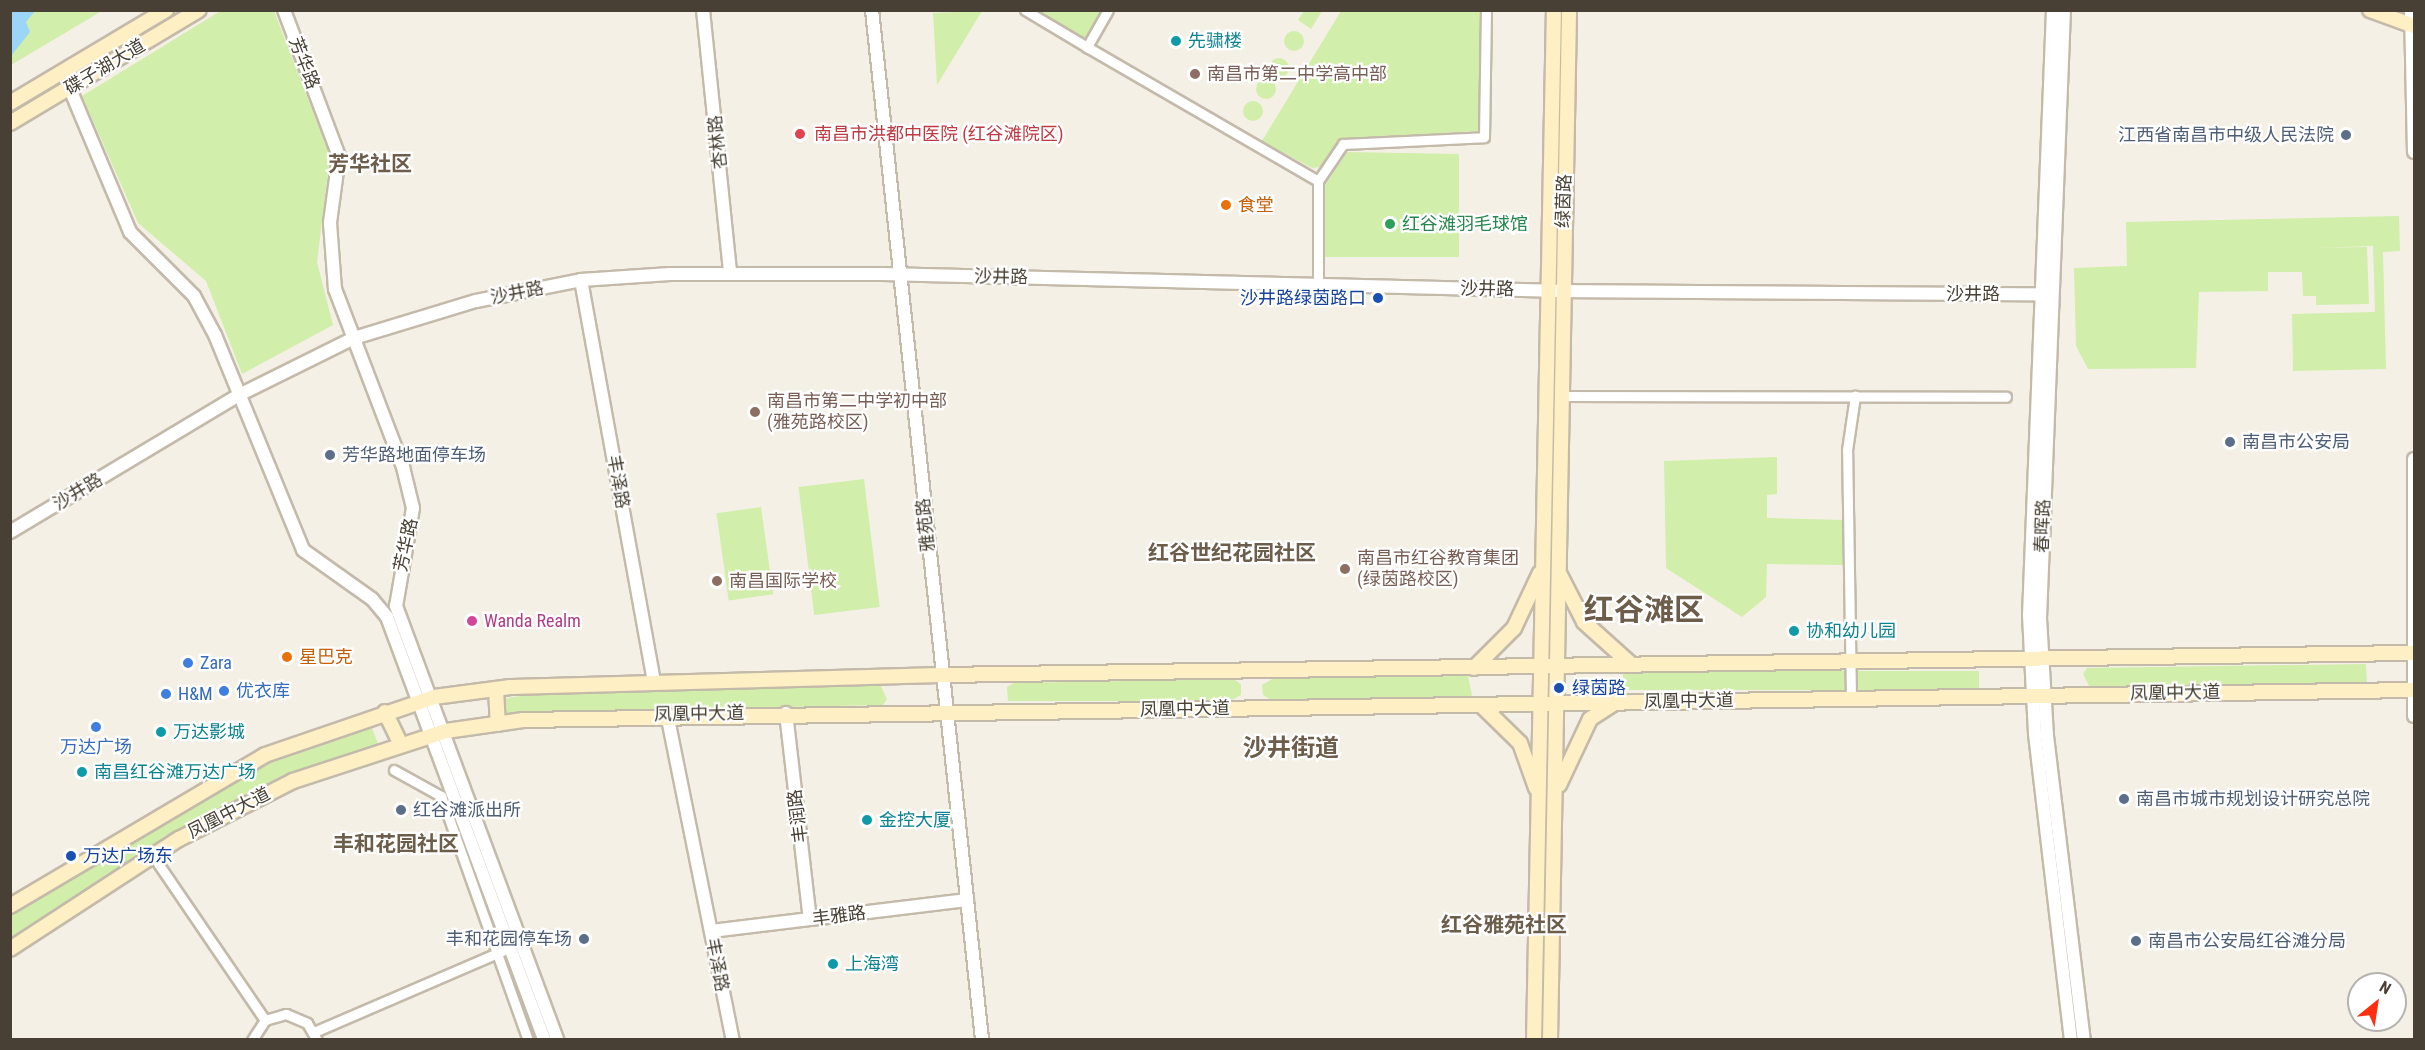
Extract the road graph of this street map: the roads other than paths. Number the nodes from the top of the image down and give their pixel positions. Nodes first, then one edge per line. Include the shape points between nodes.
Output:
1 (166, 10) edge
2 (199, 10) edge
3 (284, 10) edge
4 (703, 10) edge
5 (872, 10) edge
6 (1025, 10) edge
7 (1108, 10) edge
8 (1486, 10) edge
9 (1554, 10) edge
10 (1569, 10) edge
11 (2053, 10) edge
12 (2064, 10) edge
13 (2370, 10) edge
14 (2411, 10) edge
15 (2412, 26) edge
16 (1087, 47) junction
17 (70, 89) junction
18 (10, 103) edge
19 (10, 123) edge
20 (2415, 152) edge
21 (1318, 181) junction
22 (730, 273) junction
23 (900, 275) junction
24 (581, 280) junction
25 (1318, 285) junction
26 (1555, 291) junction
27 (2046, 294) junction
28 (354, 338) junction
29 (238, 396) junction
30 (1560, 396) junction
31 (1855, 396) junction
32 (2006, 397) dead end
33 (2415, 459) edge
34 (10, 532) edge
35 (1543, 566) junction
36 (1558, 569) junction
37 (2413, 653) edge
38 (2037, 661) junction
39 (1851, 664) junction
40 (1634, 666) junction
41 (1557, 667) junction
42 (1474, 668) junction
43 (1541, 668) junction
44 (942, 675) junction
45 (654, 683) junction
46 (496, 689) junction
47 (2413, 690) edge
48 (2038, 695) junction
49 (434, 697) junction
50 (1851, 698) junction
51 (417, 702) junction
52 (1615, 703) junction
53 (1541, 704) junction
54 (1557, 704) junction
55 (1481, 705) junction
56 (385, 712) junction
57 (947, 712) junction
58 (786, 713) junction
59 (667, 714) junction
60 (2415, 716) edge
61 (498, 724) junction
62 (446, 731) junction
63 (429, 736) junction
64 (401, 745) junction
65 (394, 770) dead end
66 (1539, 798) junction
67 (1555, 798) junction
68 (153, 856) junction
69 (967, 900) junction
70 (10, 906) edge
71 (810, 919) junction
72 (711, 931) junction
73 (10, 951) edge
74 (504, 951) junction
75 (1535, 982) junction
76 (265, 1020) junction
77 (315, 1036) edge
78 (252, 1040) edge
79 (528, 1040) edge
80 (544, 1040) edge
81 (557, 1040) edge
82 (733, 1040) edge
83 (982, 1040) edge
84 (1527, 1040) edge
85 (1534, 1040) edge
86 (1550, 1040) edge
87 (2071, 1040) edge
88 (2084, 1040) edge

1 - 18 main road, 碟子湖大道
2 - 17 main road, 碟子湖大道
3 - 28 street, 芳华路 via 339,156 330,254 335,289
4 - 22 street, 杏林路
5 - 23 street, 雅苑路
6 - 16 street
7 - 16 street
8 - 21 street via 1484,137 1344,144
9 - 26 main road, 绿茵路 via 1550,223
10 - 26 main road, 绿茵路
11 - 27 street, 春晖路
12 - 27 street, 春晖路
13 - 15 main road
14 - 15 street
15 - 20 street
16 - 21 street
17 - 19 main road, 碟子湖大道
17 - 29 street via 130,232 194,296
21 - 25 street
22 - 23 street, 沙井路
22 - 24 street, 沙井路
23 - 25 street, 沙井路
23 - 44 street, 雅苑路
24 - 28 street, 沙井路 via 476,301
24 - 45 street, 丰泽路
25 - 26 street, 沙井路
26 - 27 street, 沙井路
26 - 30 main road, 绿茵路 via 1561,343
26 - 35 main road, 绿茵路
27 - 38 street, 春晖路
28 - 29 street, 沙井路
28 - 49 street, 芳华路 via 403,467 413,508 396,606
29 - 34 street, 沙井路
29 - 51 street via 303,550 372,599 387,617
30 - 31 street
30 - 36 main road, 绿茵路
31 - 32 street
31 - 39 street via 1847,450
33 - 37 street
35 - 42 main road via 1514,628
35 - 43 main road, 绿茵路
36 - 40 main road via 1584,622
36 - 41 main road, 绿茵路
37 - 38 main road, 凤凰中大道
37 - 47 street
38 - 39 main road, 凤凰中大道
38 - 48 street, 春晖路
39 - 40 main road, 凤凰中大道
39 - 50 street
40 - 41 main road, 凤凰中大道
41 - 43 main road, 凤凰中大道
41 - 54 main road, 绿茵路
42 - 43 main road, 凤凰中大道
42 - 44 main road, 凤凰中大道
43 - 53 main road, 绿茵路
44 - 45 main road, 凤凰中大道
44 - 57 street, 雅苑路
45 - 46 main road, 凤凰中大道
46 - 49 main road, 凤凰中大道
46 - 61 main road
47 - 48 main road, 凤凰中大道
47 - 60 street
48 - 50 main road, 凤凰中大道
48 - 87 street, 春晖路
48 - 88 street, 春晖路
49 - 51 main road, 凤凰中大道
49 - 62 street, 芳华路
50 - 52 main road, 凤凰中大道
51 - 56 main road, 凤凰中大道
51 - 63 street
52 - 54 main road, 凤凰中大道
52 - 67 main road via 1590,719
53 - 54 main road, 凤凰中大道
53 - 55 main road, 凤凰中大道
53 - 66 main road, 绿茵路
54 - 67 main road, 绿茵路
55 - 57 main road, 凤凰中大道
55 - 66 main road via 1520,742
56 - 64 main road
56 - 70 main road, 凤凰中大道 via 265,755
57 - 58 main road, 凤凰中大道
57 - 69 street, 雅苑路
58 - 59 main road, 凤凰中大道
58 - 71 street, 丰润路
59 - 61 main road, 凤凰中大道
59 - 72 street, 丰泽路
61 - 62 main road, 凤凰中大道
62 - 63 main road, 凤凰中大道
62 - 81 street, 芳华路
63 - 64 main road, 凤凰中大道
63 - 74 street
64 - 68 main road, 凤凰中大道 via 293,781
65 - 74 street via 441,796
66 - 75 main road, 绿茵路
67 - 86 main road, 绿茵路
68 - 73 main road, 凤凰中大道
68 - 76 street
69 - 71 street, 丰雅路
69 - 83 street, 雅苑路
71 - 72 street, 丰雅路
72 - 82 street, 丰泽路
74 - 77 street
74 - 79 street
74 - 80 street
75 - 84 main road
75 - 85 main road, 绿茵路
76 - 77 street via 297,1017
76 - 78 street

